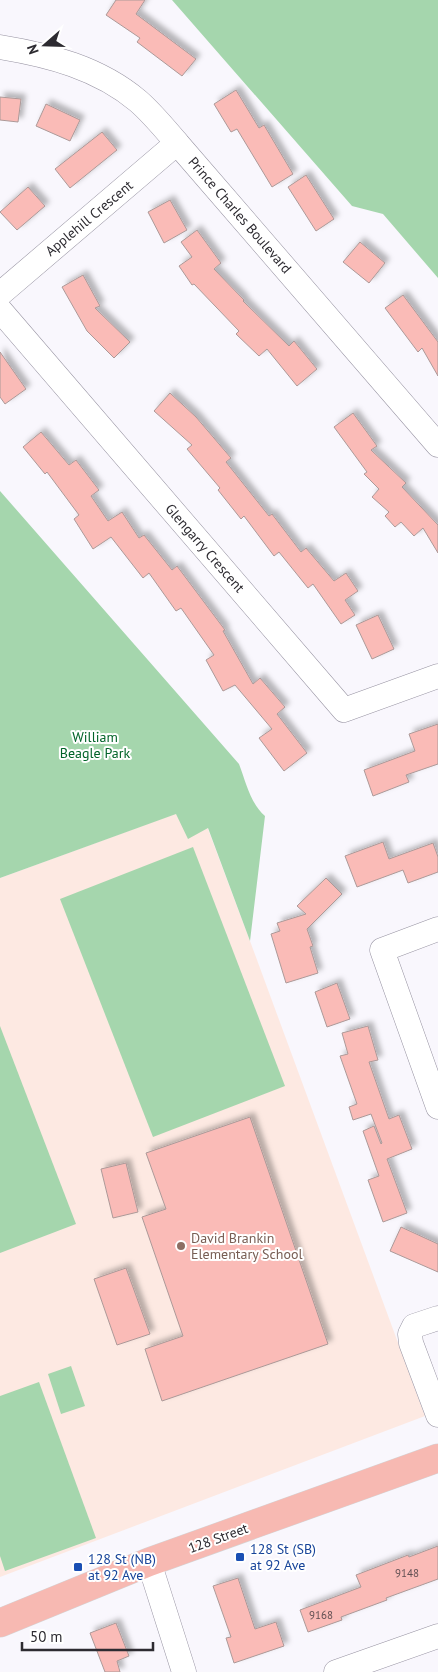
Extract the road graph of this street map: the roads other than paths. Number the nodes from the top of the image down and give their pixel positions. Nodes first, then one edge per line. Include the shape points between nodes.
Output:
1 (0, 47) edge
2 (177, 143) junction
3 (0, 294) edge
4 (0, 310) edge
5 (438, 445) edge
6 (438, 676) edge
7 (438, 929) edge
8 (438, 1107) edge
9 (438, 1318) edge
10 (438, 1415) edge
11 (438, 1458) edge
12 (149, 1562) junction
13 (0, 1623) edge
14 (438, 1636) edge
15 (184, 1672) edge
16 (336, 1672) edge

1 - 2 street, Prince Charles Boulevard via 78,65 138,101
2 - 3 street, Applehill Crescent
2 - 5 street, Prince Charles Boulevard
4 - 6 street, Glengarry Crescent via 344,710
7 - 8 street via 382,950
9 - 10 street via 414,1326 410,1334
11 - 12 main road, 128 Street
12 - 13 main road, 128 Street
12 - 15 street
14 - 16 street

